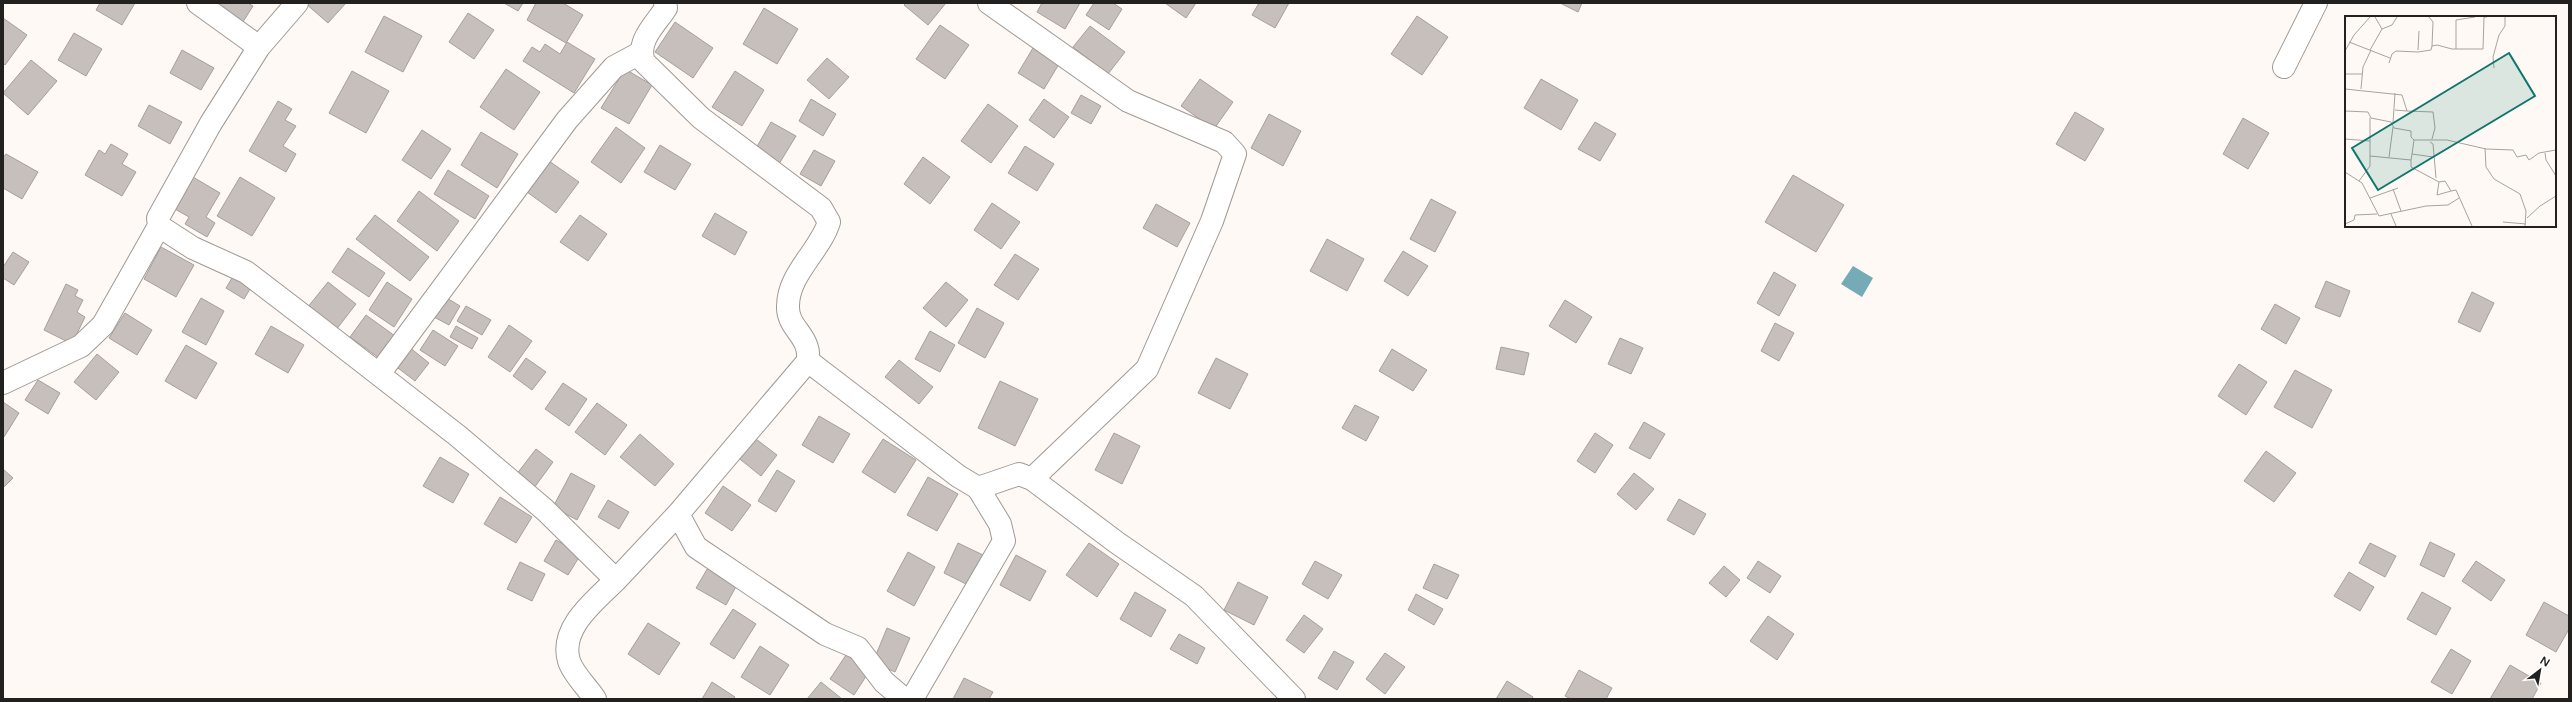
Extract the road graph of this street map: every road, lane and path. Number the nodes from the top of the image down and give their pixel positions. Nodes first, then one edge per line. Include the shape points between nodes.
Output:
1 (198, 3) edge
2 (297, 3) edge
3 (989, 3) edge
4 (2316, 3) edge
5 (667, 5) edge
6 (259, 47) junction
7 (640, 53) junction
8 (2284, 67) dead end
9 (159, 226) junction
10 (808, 361) junction
11 (378, 374) junction
12 (3, 383) edge
13 (1032, 479) junction
14 (978, 488) junction
15 (678, 514) junction
16 (616, 580) junction
17 (595, 699) edge
18 (904, 699) edge
19 (912, 699) edge
20 (1294, 699) edge

1 - 6 street
2 - 6 street
3 - 13 street via 1128,101 1224,142 1235,154 1212,221 1147,369
4 - 8 street
5 - 7 street via 646,36
6 - 9 street via 211,123 158,218
7 - 10 street via 651,71 701,118 821,208 829,222 825,235 791,286 788,306 792,323 804,338 809,351
7 - 11 street via 614,67 567,120
9 - 11 street via 193,248 246,272
9 - 12 street via 103,325 81,346
10 - 14 street via 958,476
10 - 15 street
11 - 16 street via 458,436 545,510
13 - 14 street via 1019,474
13 - 20 street via 1194,596
14 - 19 street via 1000,524 1004,541
15 - 16 street
15 - 18 street via 696,547 825,634 858,648 884,682
16 - 17 street via 593,603 568,636 569,662

